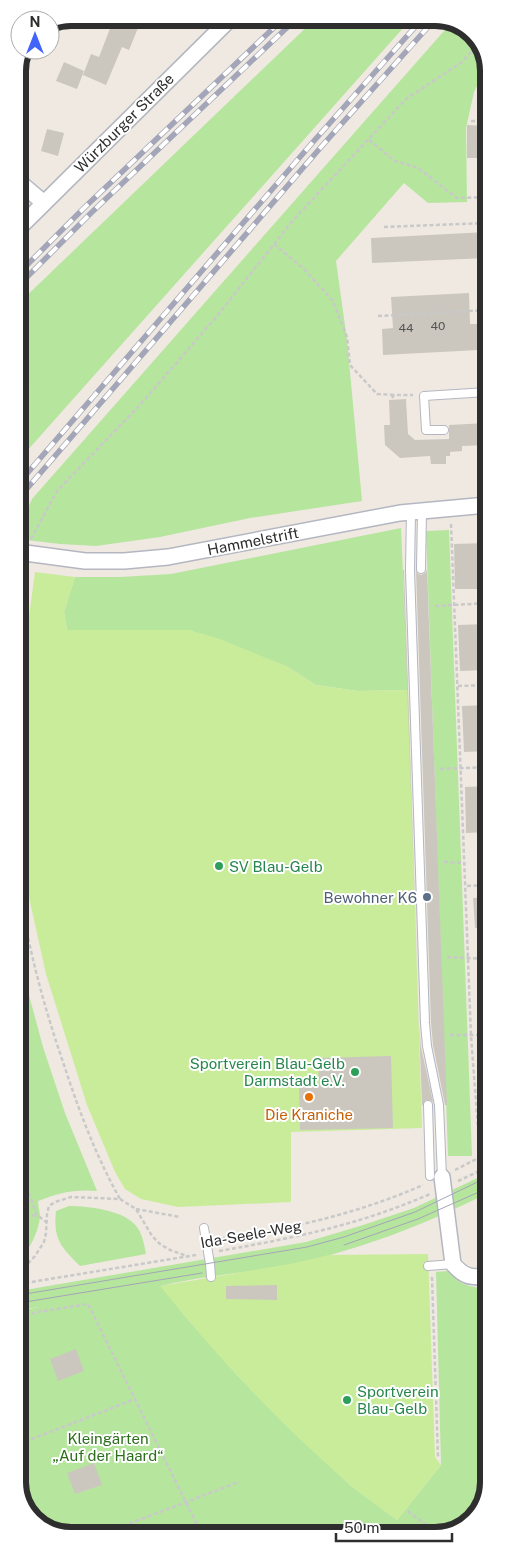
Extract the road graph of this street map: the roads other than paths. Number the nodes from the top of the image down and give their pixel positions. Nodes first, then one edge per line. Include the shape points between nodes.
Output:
1 (223, 26) edge
2 (26, 188) edge
3 (44, 203) junction
4 (26, 221) edge
5 (480, 392) edge
6 (444, 430) dead end
7 (480, 506) edge
8 (417, 512) junction
9 (26, 553) edge
10 (421, 569) dead end
11 (428, 1105) dead end
12 (438, 1180) junction
13 (204, 1228) dead end
14 (454, 1264) junction
15 (430, 1266) road end
16 (211, 1277) dead end
17 (480, 1277) edge

1 - 3 street, Würzburger Straße
2 - 3 street
3 - 4 street, Würzburger Straße
5 - 6 lane via 424,396 426,430
7 - 8 street, Hammelstrift
8 - 9 street, Hammelstrift via 168,557 85,561
8 - 10 lane
8 - 12 lane via 410,579 425,1023 439,1105
11 - 12 lane
12 - 14 street
13 - 16 lane
14 - 15 lane
14 - 17 street via 460,1273

